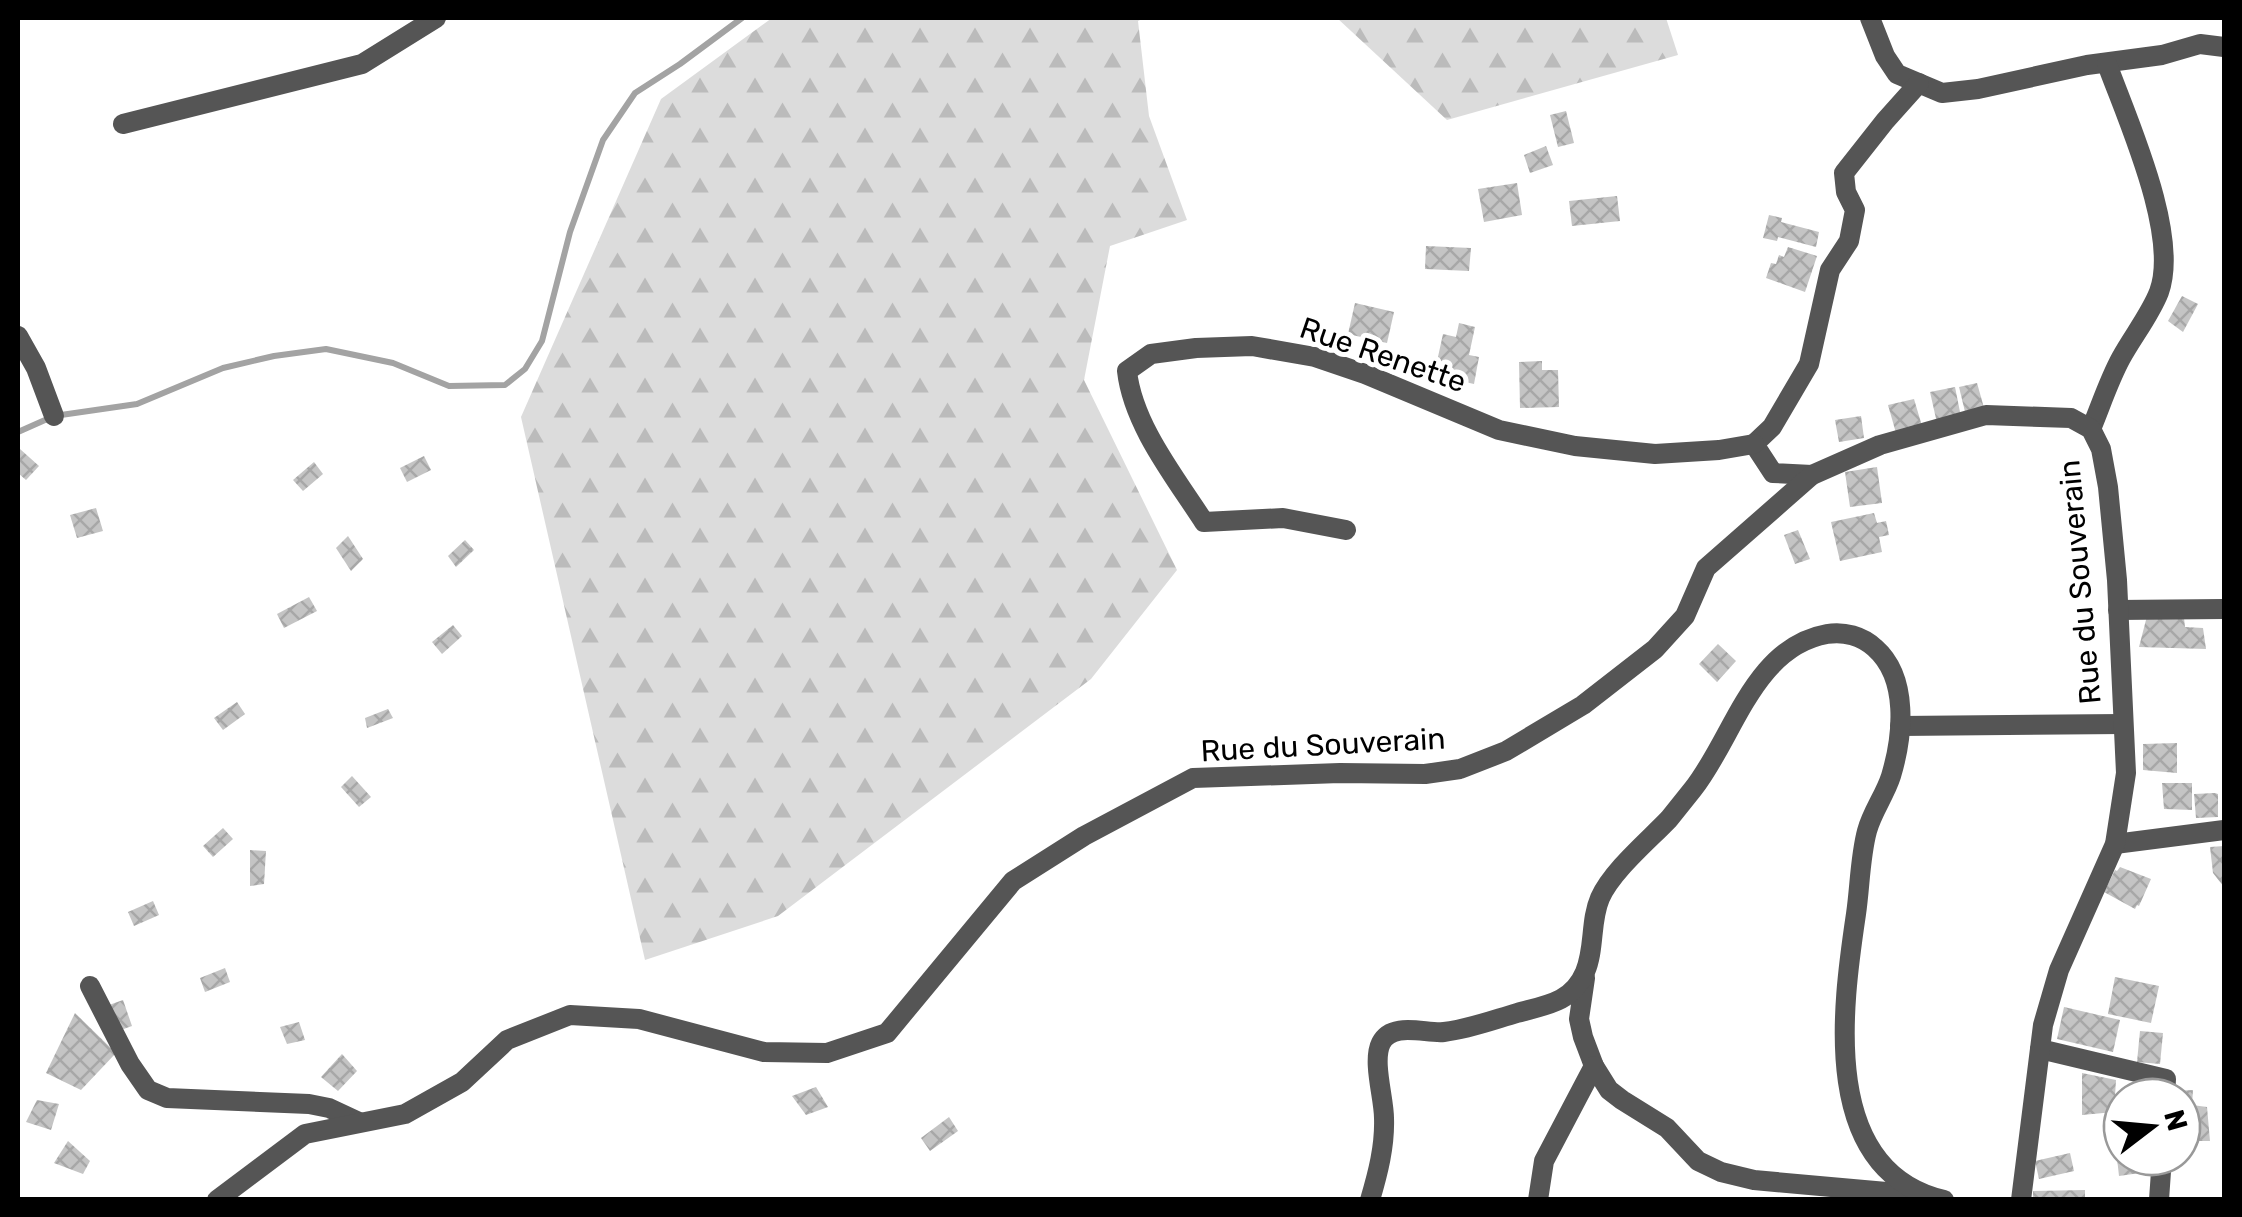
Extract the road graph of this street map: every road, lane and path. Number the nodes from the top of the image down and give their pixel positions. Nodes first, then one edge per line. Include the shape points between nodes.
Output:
1 (436, 18) edge
2 (1870, 18) edge
3 (2224, 47) edge
4 (2107, 64) junction
5 (1919, 83) junction
6 (123, 124) dead end
7 (18, 336) edge
8 (54, 416) dead end
9 (2091, 429) junction
10 (1754, 444) junction
11 (1812, 474) junction
12 (1346, 530) dead end
13 (2224, 608) edge
14 (2118, 610) junction
15 (2122, 724) junction
16 (1900, 726) junction
17 (2224, 830) edge
18 (2115, 844) junction
19 (1586, 971) junction
20 (90, 986) dead end
21 (2040, 1050) junction
22 (1594, 1066) junction
23 (2157, 1077) edge
24 (359, 1122) junction
25 (223, 1195) edge
26 (1934, 1197) edge
27 (250, 1200) edge
28 (1370, 1200) edge
29 (1538, 1200) edge
30 (2021, 1200) edge

1 - 6 street via 362,64
2 - 5 street via 1897,74
3 - 4 street via 2200,44
4 - 5 street via 1942,94
4 - 9 street via 2146,169 2164,252 2160,290 2119,361
5 - 10 street via 1844,173 1855,210 1827,280 1809,364 1772,427
7 - 8 street
9 - 11 street, Rue du Souverain via 2072,418 1986,415 1880,445
9 - 14 street, Rue du Souverain via 2108,487
10 - 11 street via 1773,474
10 - 12 street, Rue Renette via 1655,454 1575,446 1499,430 1316,357 1252,346 1151,354 1127,372 1144,426 1204,522 1283,518
11 - 24 street, Rue du Souverain via 1706,568 1685,616 1655,649 1583,705 1506,751 1460,769 1193,778 1013,881 887,1034 827,1053 764,1052 639,1019 570,1014 507,1040 462,1082 405,1114
13 - 14 street
14 - 15 street, Rue du Souverain
15 - 16 street
15 - 18 street, Rue du Souverain via 2126,773
16 - 19 street via 1897,680 1871,643 1836,632 1796,646 1758,682 1704,775 1600,898
16 - 26 street via 1891,775 1867,831 1847,975 1844,1058 1867,1147 1884,1168
17 - 18 street
18 - 21 street, Rue du Souverain via 2059,970
19 - 22 street via 1579,1019
19 - 28 street via 1559,1000 1470,1027 1405,1030 1384,1038 1378,1062 1381,1163
20 - 24 street via 148,1090 167,1098 309,1104
21 - 23 street
21 - 30 street, Rue du Souverain
22 - 26 street via 1610,1090 1667,1128 1698,1162 1721,1172
22 - 29 street via 1544,1161
24 - 25 street, Rue du Souverain via 306,1134
25 - 27 street

